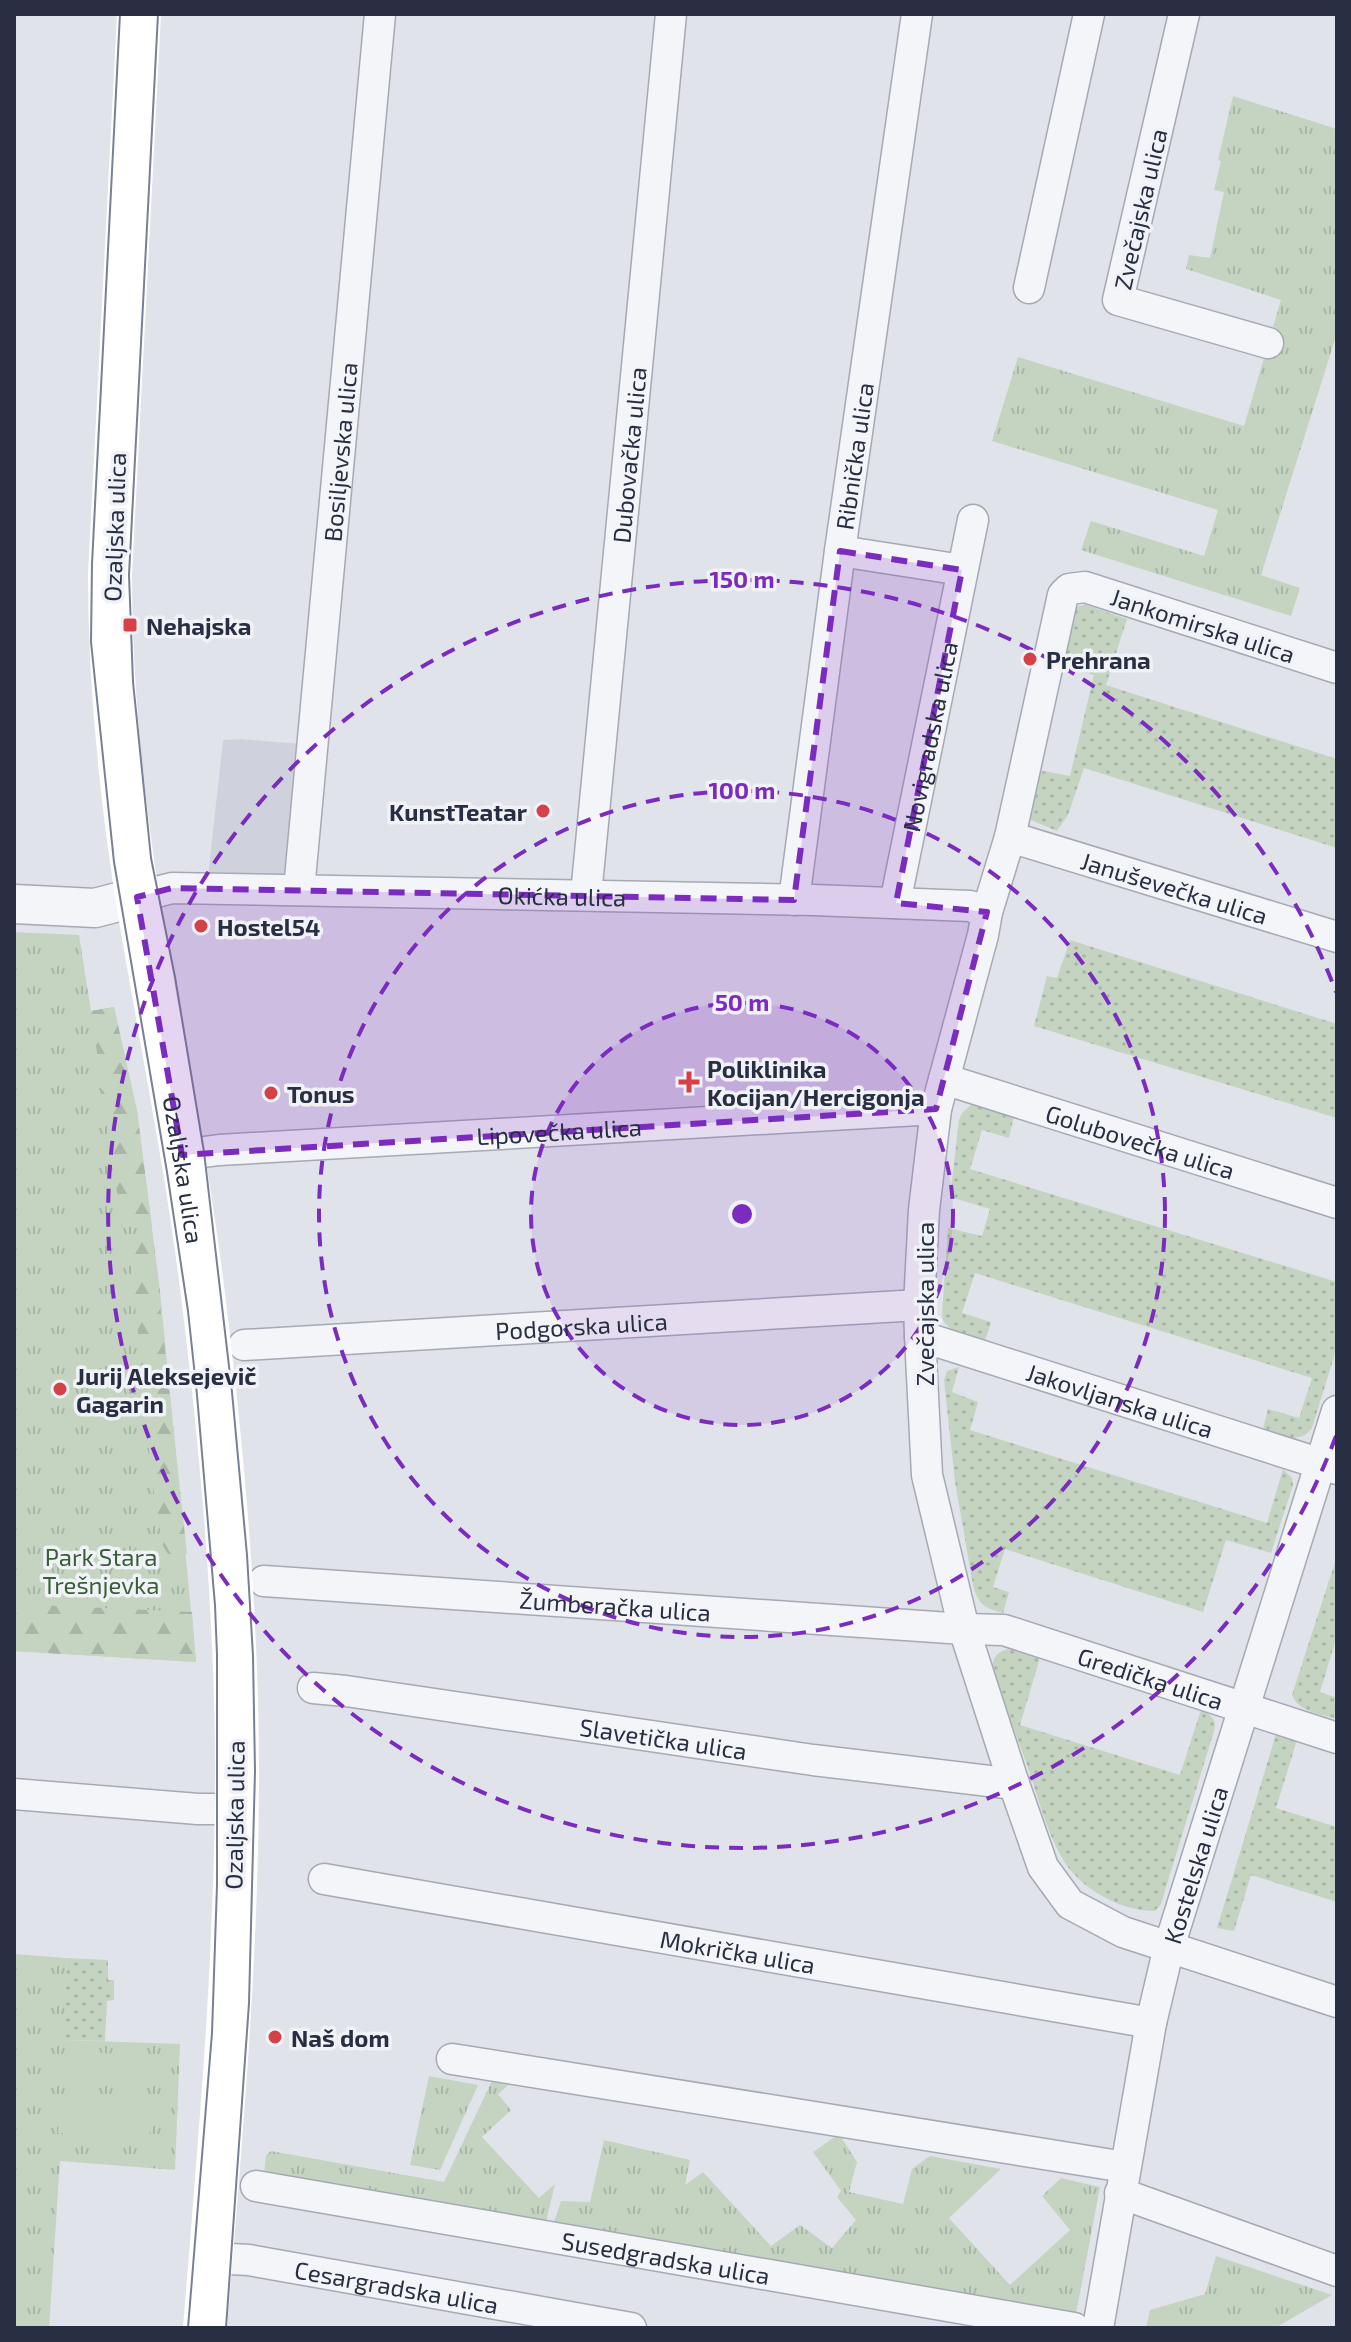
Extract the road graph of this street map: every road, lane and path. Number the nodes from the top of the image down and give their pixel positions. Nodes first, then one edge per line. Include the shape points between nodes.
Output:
1 (139, 14) edge
2 (380, 14) edge
3 (671, 14) edge
4 (917, 14) edge
5 (1089, 14) edge
6 (1184, 14) edge
7 (1029, 288) dead end
8 (1268, 343) dead end
9 (973, 520) dead end
10 (840, 551) junction
11 (962, 570) junction
12 (1069, 589) joint
13 (1337, 668) edge
14 (1010, 837) junction
15 (299, 890) junction
16 (586, 895) junction
17 (137, 897) junction
18 (794, 900) junction
19 (895, 903) junction
20 (14, 904) edge
21 (987, 912) junction
22 (1337, 937) edge
23 (944, 1079) junction
24 (936, 1109) junction
25 (182, 1155) junction
26 (1337, 1203) edge
27 (919, 1305) junction
28 (920, 1336) junction
29 (244, 1345) dead end
30 (1337, 1411) edge
31 (1329, 1466) edge
32 (264, 1581) dead end
33 (964, 1629) junction
34 (313, 1688) dead end
35 (1244, 1708) junction
36 (1337, 1738) edge
37 (1014, 1784) junction
38 (14, 1794) edge
39 (236, 1809) junction
40 (324, 1879) dead end
41 (1169, 1947) junction
42 (1337, 2002) edge
43 (1151, 2023) junction
44 (452, 2059) dead end
45 (1123, 2180) junction
46 (256, 2186) dead end
47 (211, 2258) junction
48 (1337, 2271) edge
49 (205, 2328) edge
50 (631, 2328) edge
51 (1074, 2328) edge
52 (1098, 2328) edge

1 - 17 main road, Ozaljska ulica via 110,575 116,726
2 - 15 street, Bosiljevska ulica
3 - 16 street, Dubovačka ulica
4 - 10 street, Ribnička ulica
5 - 7 street
6 - 8 street, Zvečajska ulica via 1118,300
9 - 11 street, Novigradska ulica
10 - 11 street
10 - 18 street, Ribnička ulica
11 - 19 street, Novigradska ulica
12 - 13 street, Jankomirska ulica via 1085,587
12 - 14 street, Zvečajska ulica via 1060,604
14 - 21 street, Zvečajska ulica
14 - 22 street, Januševečka ulica
15 - 16 street, Okićka ulica
15 - 17 street, Okićka ulica via 172,888
16 - 18 street, Okićka ulica
17 - 20 street via 95,908
17 - 25 main road, Ozaljska ulica
18 - 19 street, Okićka ulica
19 - 21 street, Okićka ulica via 970,906
21 - 23 street, Zvečajska ulica
23 - 24 street, Zvečajska ulica
23 - 26 street, Golubovečka ulica
24 - 25 street, Lipovečka ulica
24 - 27 street, Zvečajska ulica
25 - 39 main road, Ozaljska ulica via 204,1302 229,1555
27 - 28 street, Zvečajska ulica
27 - 29 street, Podgorska ulica
28 - 31 street, Jakovljanska ulica
28 - 33 street, Zvečajska ulica via 927,1475
30 - 31 street, Kostelska ulica
31 - 35 street, Kostelska ulica
32 - 33 street, Žumberačka ulica
33 - 35 street, Gredička ulica via 1004,1630
33 - 37 street, Zvečajska ulica
34 - 37 street, Slavetička ulica
35 - 36 street, Gredička ulica
35 - 41 street, Kostelska ulica
37 - 41 street, Zvečajska ulica via 1043,1867 1070,1904 1123,1932
38 - 39 street
39 - 47 main road, Ozaljska ulica via 231,1999
40 - 43 street, Mokrička ulica
41 - 42 street, Zvečajska ulica
41 - 43 street, Kostelska ulica
43 - 45 street, Kostelska ulica
44 - 45 street
45 - 48 street
45 - 52 street, Kostelska ulica
46 - 51 street, Susedgradska ulica
47 - 49 main road, Ozaljska ulica
47 - 50 street, Cesargradska ulica via 249,2260

